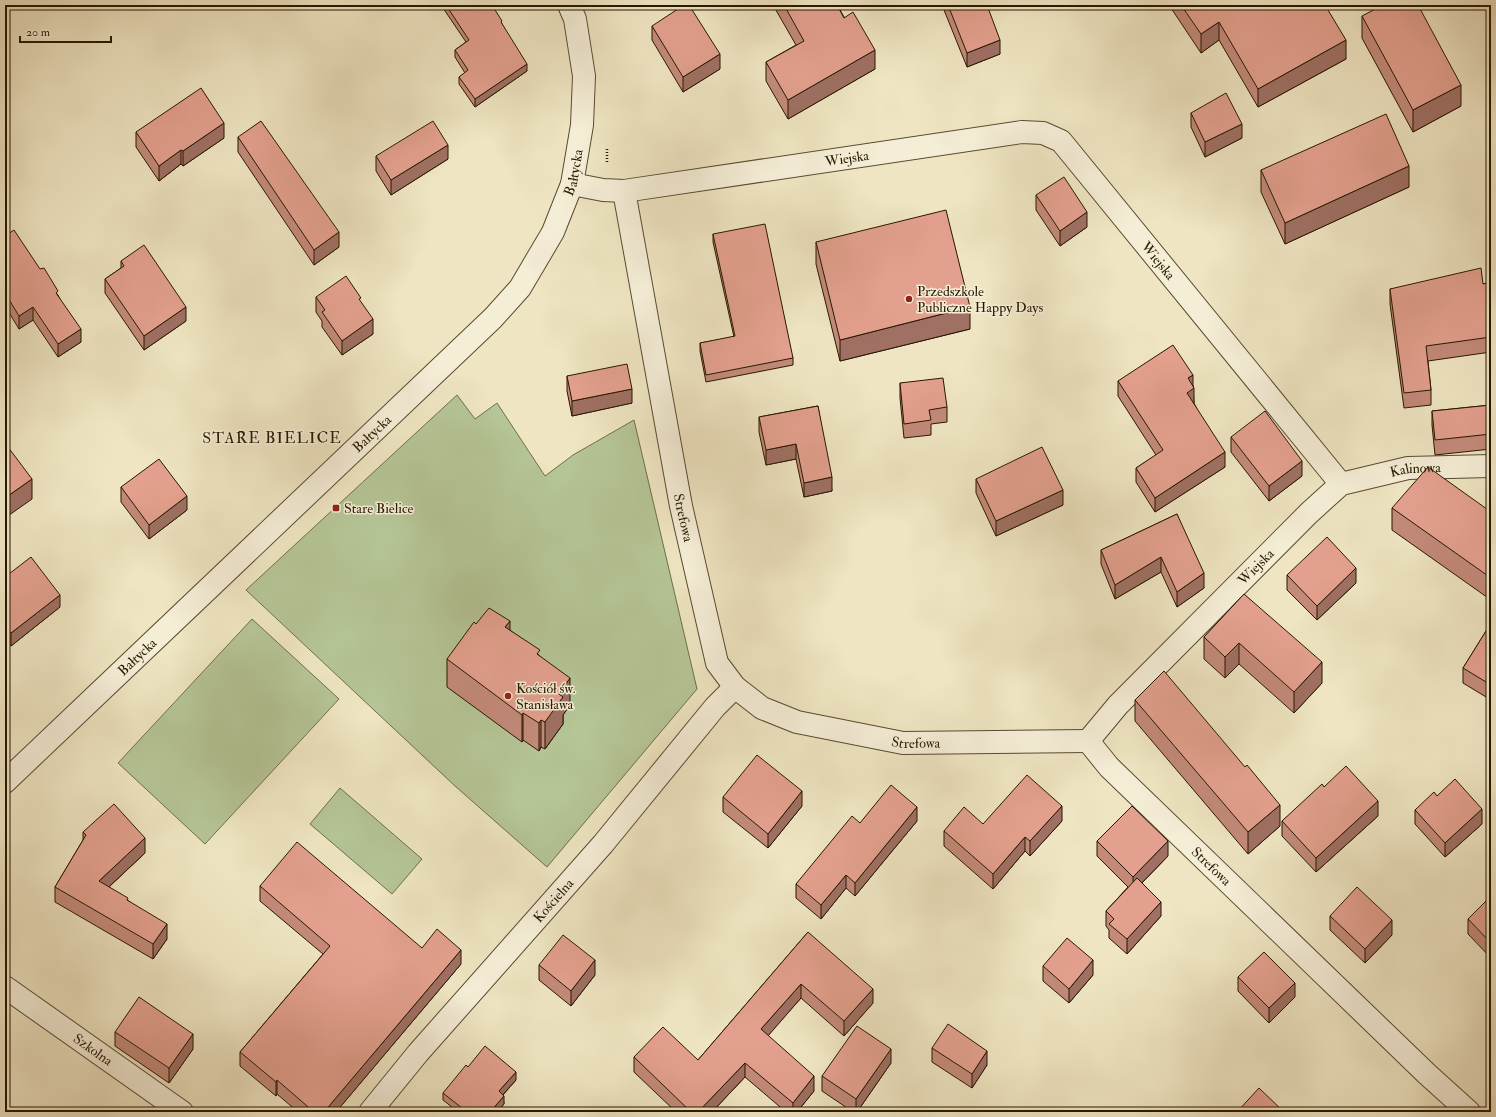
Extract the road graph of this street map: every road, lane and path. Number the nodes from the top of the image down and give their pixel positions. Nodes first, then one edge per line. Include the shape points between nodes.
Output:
1 (569, 5) edge
2 (572, 184) junction
3 (624, 191) junction
4 (1491, 466) edge
5 (1341, 484) junction
6 (735, 687) junction
7 (1088, 740) junction
8 (5, 782) edge
9 (5, 987) edge
10 (182, 1112) edge
11 (370, 1112) edge
12 (1469, 1112) edge

1 - 2 street, Bałtycka via 575,19 584,76 582,125
2 - 3 street, Wiejska
2 - 8 street, Bałtycka via 550,238 520,288 493,318
3 - 5 street, Wiejska via 1022,132 1043,133 1061,141
3 - 6 street, Strefowa via 684,521 717,663
4 - 5 street, Kalinowa via 1408,468
5 - 7 street, Wiejska via 1118,705
6 - 7 street, Strefowa via 762,708 797,722 903,743
6 - 11 street, Kościelna via 715,707 603,844 418,1053
7 - 12 street, Strefowa via 1109,767
9 - 10 street, Szkolna

